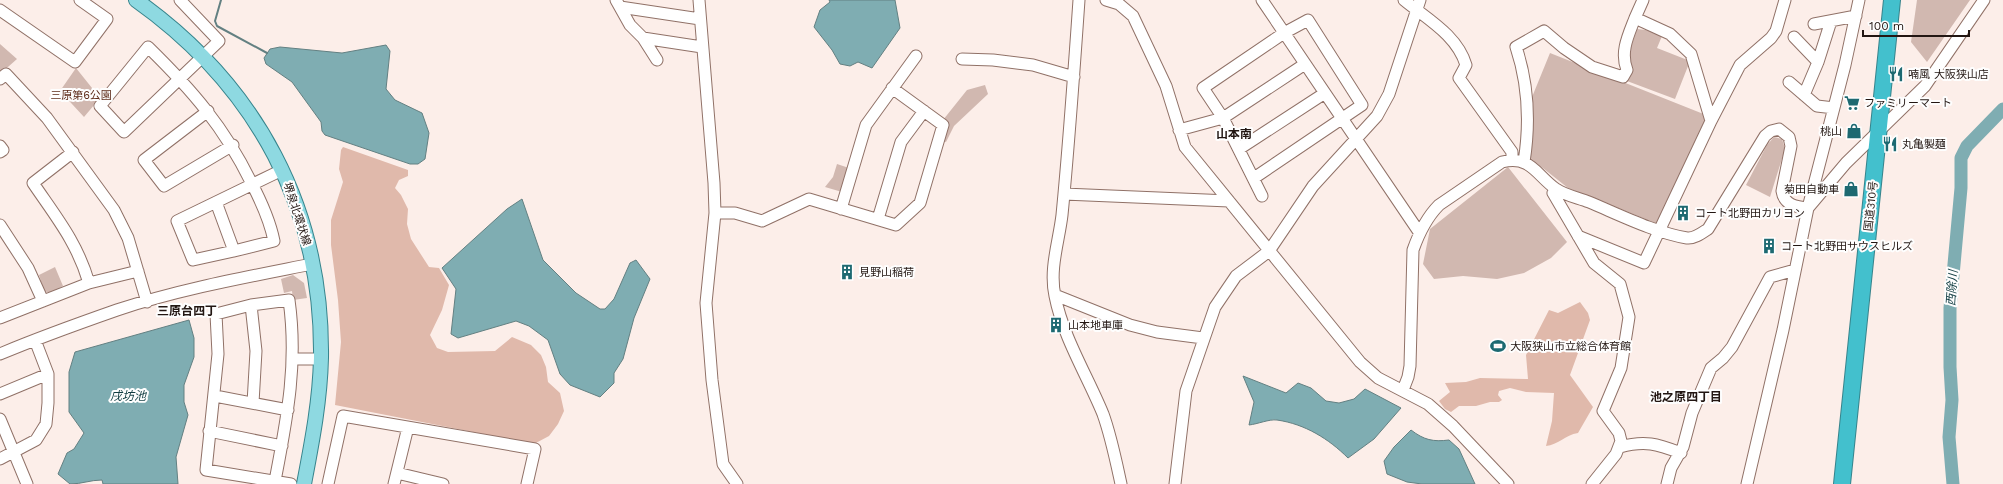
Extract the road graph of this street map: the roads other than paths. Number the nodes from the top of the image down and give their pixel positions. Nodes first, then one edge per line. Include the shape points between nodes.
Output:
1 (80, 0) edge
2 (136, 0) edge
3 (180, 0) edge
4 (699, 0) edge
5 (1079, 0) edge
6 (1106, 0) edge
7 (1262, 0) edge
8 (1404, 0) edge
9 (1643, 0) edge
10 (1785, 0) edge
11 (1859, 0) edge
12 (1892, 0) edge
13 (1984, 0) edge
14 (618, 3) edge
15 (1126, 4) edge
16 (642, 5) edge
17 (1418, 5) edge
18 (0, 10) edge
19 (1856, 16) junction
20 (1635, 18) junction
21 (700, 19) junction
22 (1831, 21) junction
23 (1814, 24) dead end
24 (1284, 33) junction
25 (1794, 37) dead end
26 (643, 38) junction
27 (702, 47) junction
28 (203, 56) junction
29 (916, 56) dead end
30 (962, 59) dead end
31 (658, 60) dead end
32 (1818, 62) junction
33 (1305, 64) junction
34 (1074, 77) junction
35 (0, 79) edge
36 (181, 79) junction
37 (1789, 82) dead end
38 (892, 88) junction
39 (1325, 93) junction
40 (1804, 95) junction
41 (1834, 108) junction
42 (208, 111) junction
43 (924, 112) junction
44 (1223, 118) junction
45 (1342, 119) junction
46 (1711, 121) junction
47 (1179, 130) junction
48 (1878, 133) junction
49 (1355, 138) junction
50 (233, 145) junction
51 (0, 146) edge
52 (1239, 149) junction
53 (0, 152) edge
54 (73, 152) junction
55 (1512, 160) junction
56 (1524, 162) junction
57 (282, 170) junction
58 (1254, 178) junction
59 (252, 184) junction
60 (1556, 189) junction
61 (1064, 194) junction
62 (1262, 196) dead end
63 (1229, 201) junction
64 (216, 202) junction
65 (1808, 208) junction
66 (841, 209) junction
67 (715, 214) junction
68 (878, 219) junction
69 (0, 225) edge
70 (1659, 230) junction
71 (1419, 232) junction
72 (1578, 236) junction
73 (234, 250) junction
74 (1269, 251) junction
75 (312, 264) junction
76 (1795, 270) junction
77 (138, 271) junction
78 (89, 283) junction
79 (1055, 295) junction
80 (43, 301) junction
81 (147, 302) junction
82 (251, 305) junction
83 (0, 318) edge
84 (1203, 338) junction
85 (35, 340) junction
86 (0, 354) edge
87 (293, 359) junction
88 (321, 359) junction
89 (48, 374) junction
90 (1403, 390) junction
91 (0, 394) edge
92 (215, 396) junction
93 (253, 403) junction
94 (288, 410) junction
95 (0, 419) edge
96 (408, 427) junction
97 (209, 431) junction
98 (282, 446) junction
99 (1620, 447) junction
100 (14, 452) junction
101 (1681, 453) junction
102 (0, 459) edge
103 (234, 479) edge
104 (396, 479) edge
105 (275, 482) edge
106 (27, 484) edge
107 (291, 484) edge
108 (304, 484) edge
109 (328, 484) edge
110 (443, 484) edge
111 (527, 484) edge
112 (737, 484) edge
113 (1121, 484) edge
114 (1175, 484) edge
115 (1508, 484) edge
116 (1592, 484) edge
117 (1667, 484) edge
118 (1747, 484) edge
119 (1842, 484) edge

1 - 18 street via 107,19 75,62
2 - 28 main road, 堺泉北環状線
3 - 28 street via 219,41
4 - 21 street
5 - 34 street
6 - 15 street
7 - 24 street
8 - 17 street
9 - 20 street
10 - 46 street via 1772,38 1740,64
11 - 19 street
12 - 48 highway, 国道310号
13 - 48 street via 1925,86
14 - 16 street
14 - 26 street via 630,25
15 - 47 street via 1166,86
16 - 21 street
17 - 49 street via 1389,94 1376,116
17 - 55 street via 1462,53 1466,65 1459,78 1512,152
19 - 22 street
19 - 41 street
20 - 46 street via 1670,34 1691,54
20 - 56 street via 1624,48 1623,61 1627,70 1623,77 1592,67 1544,31 1516,47 1522,64 1527,114
21 - 27 street
22 - 23 street
22 - 32 street
24 - 33 street
24 - 44 street via 1203,88
24 - 45 street via 1308,20 1362,105
25 - 32 street
26 - 27 street
26 - 31 street
27 - 67 street
28 - 36 street
28 - 57 main road, 堺泉北環状線 via 234,89 249,110
29 - 38 street
30 - 34 street via 1033,65
32 - 40 street
33 - 39 street
33 - 44 street
34 - 61 street
35 - 54 street via 6,74 47,118
36 - 36 street via 148,47 100,106 124,132
36 - 42 street
37 - 40 street
38 - 43 street
38 - 66 street via 866,125
39 - 45 street
39 - 52 street
40 - 41 street via 1817,106
41 - 65 street
42 - 50 street
42 - 50 street via 144,160 164,186
43 - 68 street via 901,142
43 - 68 street via 943,125 920,203 896,225
44 - 47 street
44 - 52 street
45 - 49 street
45 - 58 street
46 - 70 street
47 - 63 street via 1185,147
48 - 65 street via 1846,163
48 - 119 highway, 国道310号
49 - 71 street
49 - 74 street via 1313,186
50 - 59 street
51 - 53 street via 3,150
52 - 58 street
54 - 77 street via 114,210 128,238
54 - 78 street via 32,183 71,238 84,265
55 - 56 street
55 - 71 street via 1502,162 1439,204
56 - 60 street
57 - 59 street
57 - 75 main road, 堺泉北環状線 via 299,213
58 - 62 street
59 - 64 street
59 - 73 street via 274,241
60 - 70 street
60 - 72 street via 1553,193
61 - 63 street
61 - 79 street via 1060,238 1053,268
63 - 74 street
64 - 73 street
64 - 73 street via 177,221 193,260
65 - 70 street via 1795,206 1787,202 1783,196 1791,146 1789,138 1779,129 1765,136 1708,229 1700,235 1688,238
65 - 76 street
66 - 67 street via 809,199 762,221 735,213
66 - 68 street
67 - 112 street via 706,303 712,380 723,464
69 - 80 street via 28,268
70 - 72 street via 1644,263
71 - 90 street via 1413,250 1410,366
72 - 99 street via 1594,263 1620,284 1629,317 1620,368 1603,411 1619,433
74 - 84 street via 1236,276 1215,307
74 - 90 street via 1360,362 1378,378
75 - 81 street via 215,284
75 - 88 main road, 堺泉北環状線 via 318,301
76 - 101 street via 1770,277 1732,347 1711,368 1692,413
76 - 118 street
77 - 78 street
77 - 81 street
78 - 80 street
79 - 84 street via 1130,325 1157,332
79 - 113 street via 1066,328 1103,415
80 - 83 street
81 - 85 street
82 - 87 street via 289,300
82 - 92 street via 216,314 218,354
82 - 93 street via 256,351
84 - 114 street via 1186,391
85 - 86 street
85 - 89 street
87 - 88 street
87 - 94 street
88 - 108 main road, 堺泉北環状線 via 316,416
89 - 91 street
89 - 100 street via 46,424 36,440
90 - 115 street via 1428,404 1453,426
92 - 93 street
92 - 97 street
93 - 94 street
94 - 98 street
95 - 100 street
96 - 104 street
96 - 109 street via 343,416
96 - 111 street via 535,450
97 - 98 street
97 - 103 street via 206,470
98 - 105 street
99 - 101 street via 1646,442
99 - 116 street
100 - 102 street
100 - 106 street
101 - 117 street via 1671,468
103 - 105 street
104 - 110 street
105 - 107 street

